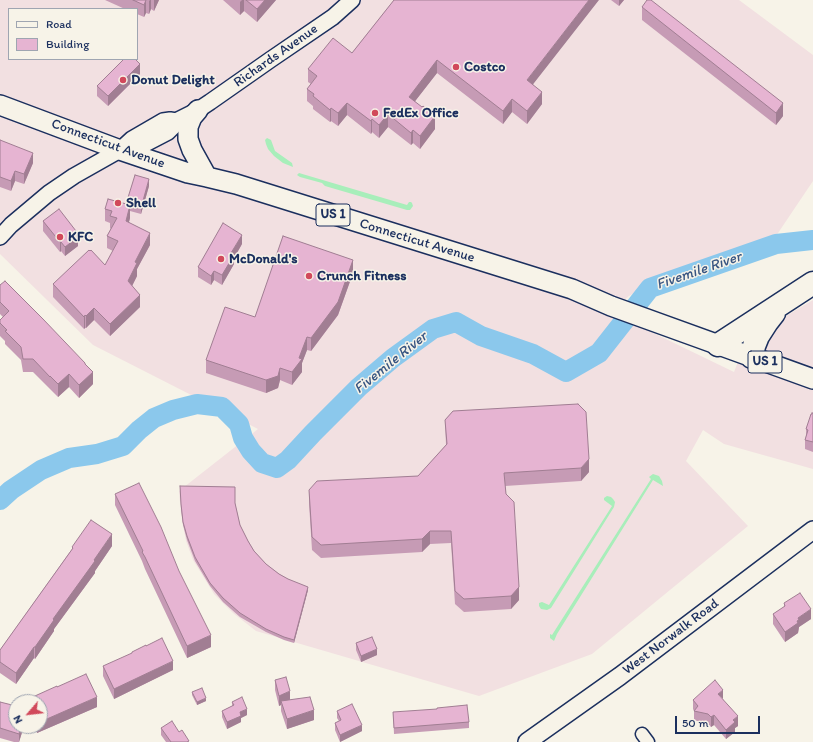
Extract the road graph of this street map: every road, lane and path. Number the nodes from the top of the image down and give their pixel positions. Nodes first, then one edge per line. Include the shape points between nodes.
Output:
1 (352, 0) edge
2 (0, 104) edge
3 (198, 110) junction
4 (120, 150) junction
5 (207, 177) junction
6 (0, 237) edge
7 (806, 287) edge
8 (718, 345) junction
9 (752, 357) junction
10 (813, 379) edge
11 (813, 530) edge
12 (527, 742) edge

1 - 3 street, Richards Avenue via 333,17
2 - 4 main road, Connecticut Avenue / US 1
3 - 4 street, Richards Avenue via 176,121 168,132 143,145
3 - 5 main road via 188,127 188,139
4 - 5 main road, Connecticut Avenue / US 1
4 - 6 street, Richards Avenue via 48,193
5 - 8 main road, Connecticut Avenue / US 1 via 572,289
7 - 8 highway
7 - 9 highway via 766,322 758,336
8 - 9 main road, US 1
9 - 10 main road, US 1
11 - 12 main road, West Norwalk Road via 620,676

